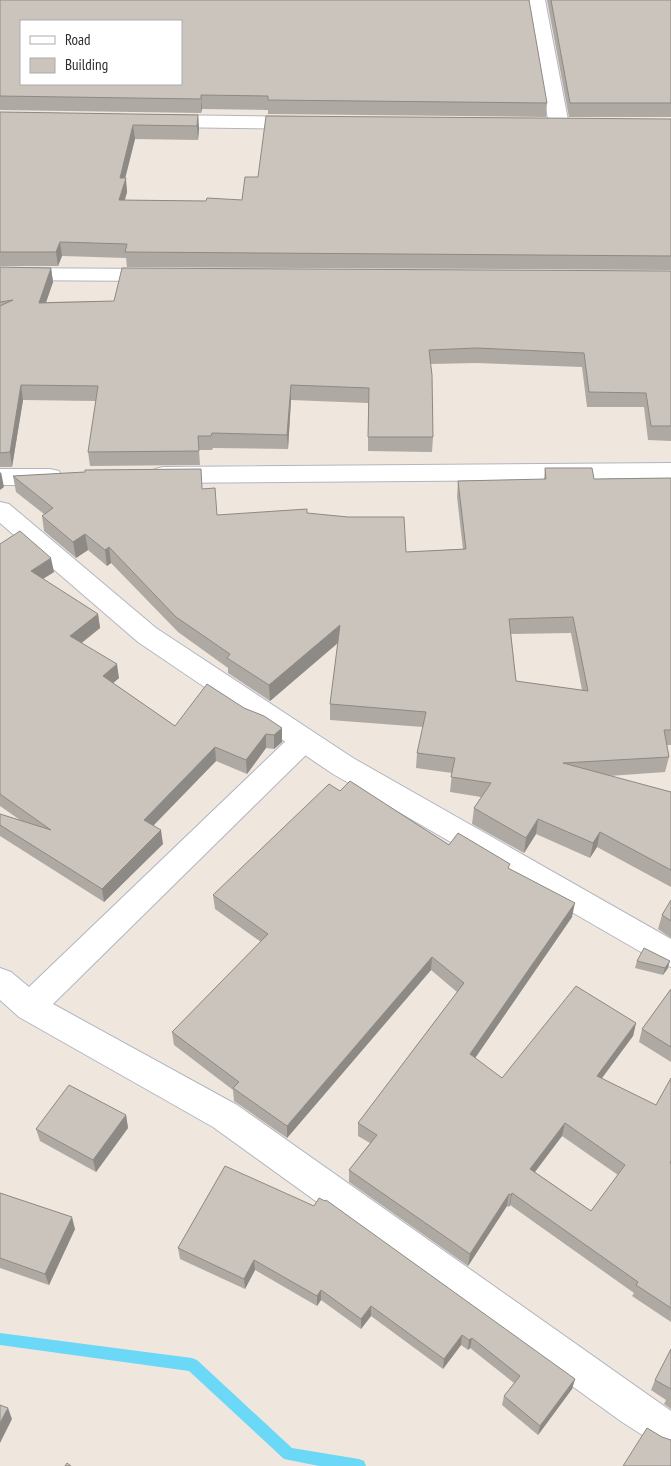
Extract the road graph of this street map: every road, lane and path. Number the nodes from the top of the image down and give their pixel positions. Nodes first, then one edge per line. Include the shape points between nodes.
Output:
1 (536, 0) edge
2 (146, 120) edge
3 (322, 124) edge
4 (539, 125) edge
5 (0, 274) edge
6 (178, 275) edge
7 (671, 471) edge
8 (69, 476) edge
9 (138, 476) edge
10 (0, 477) edge
11 (0, 510) edge
12 (304, 740) junction
13 (671, 954) edge
14 (0, 981) edge
15 (30, 1007) junction
16 (671, 1432) edge

1 - 4 street via 568,125
2 - 3 street
5 - 6 street
7 - 9 street
8 - 10 street
11 - 12 street via 147,635
12 - 13 street via 343,766
12 - 15 street
14 - 15 street
15 - 16 street via 225,1116

